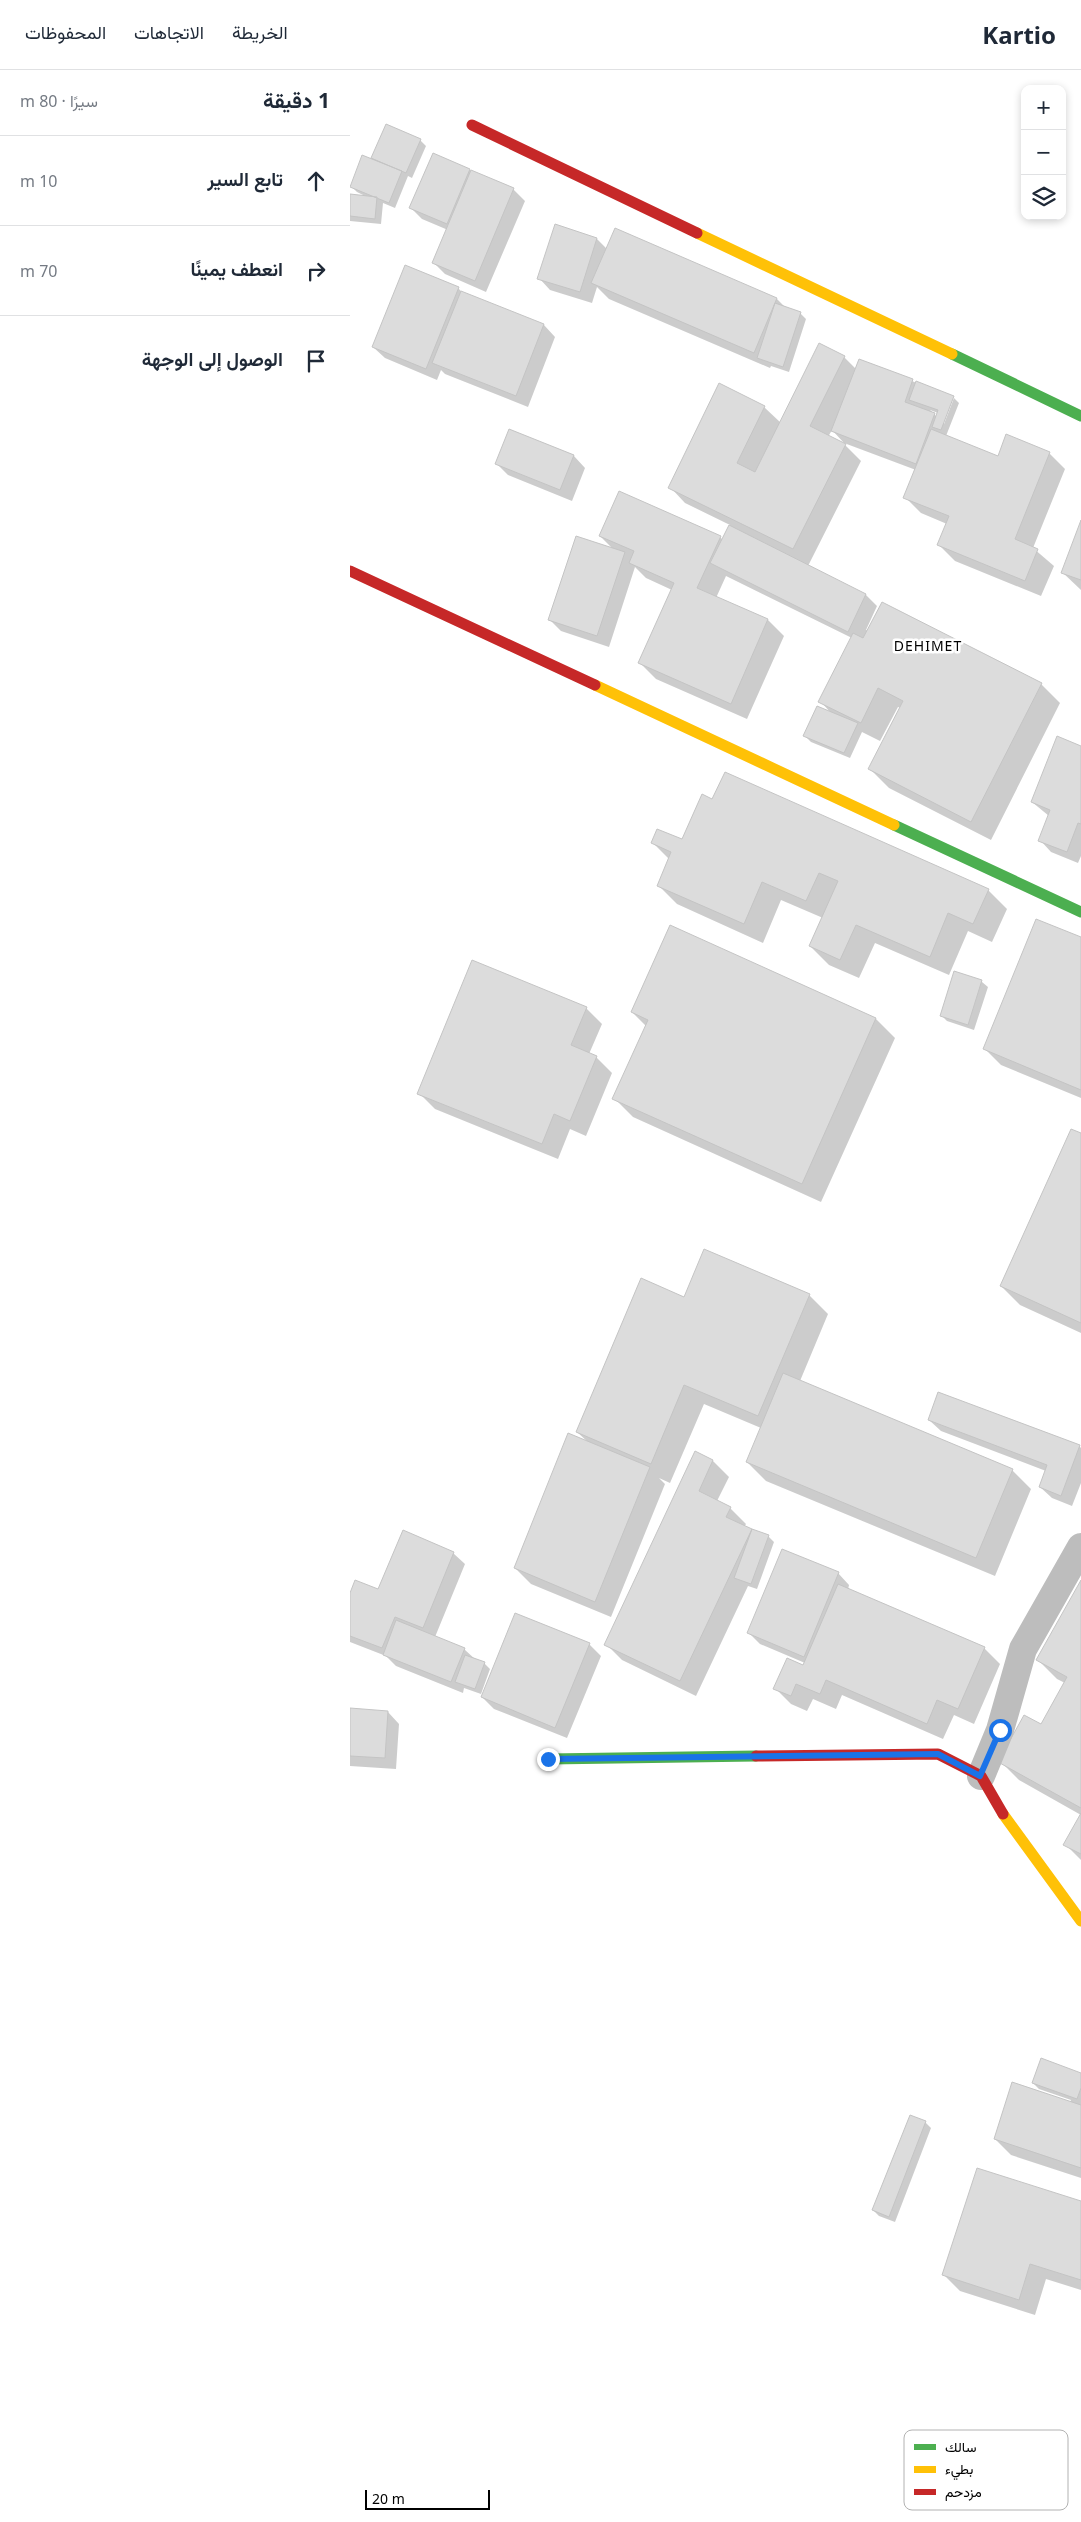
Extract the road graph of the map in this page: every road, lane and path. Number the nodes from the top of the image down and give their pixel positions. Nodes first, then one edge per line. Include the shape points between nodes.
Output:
1 (472, 125) dead end
2 (1081, 416) edge
3 (350, 571) edge
4 (1081, 912) edge
5 (1081, 1547) edge
6 (548, 1759) dead end
7 (980, 1776) junction
8 (1081, 1921) edge

1 - 2 street
3 - 4 street
5 - 7 street via 1023,1649 1000,1730
6 - 7 street via 938,1754
7 - 8 street via 1004,1816

